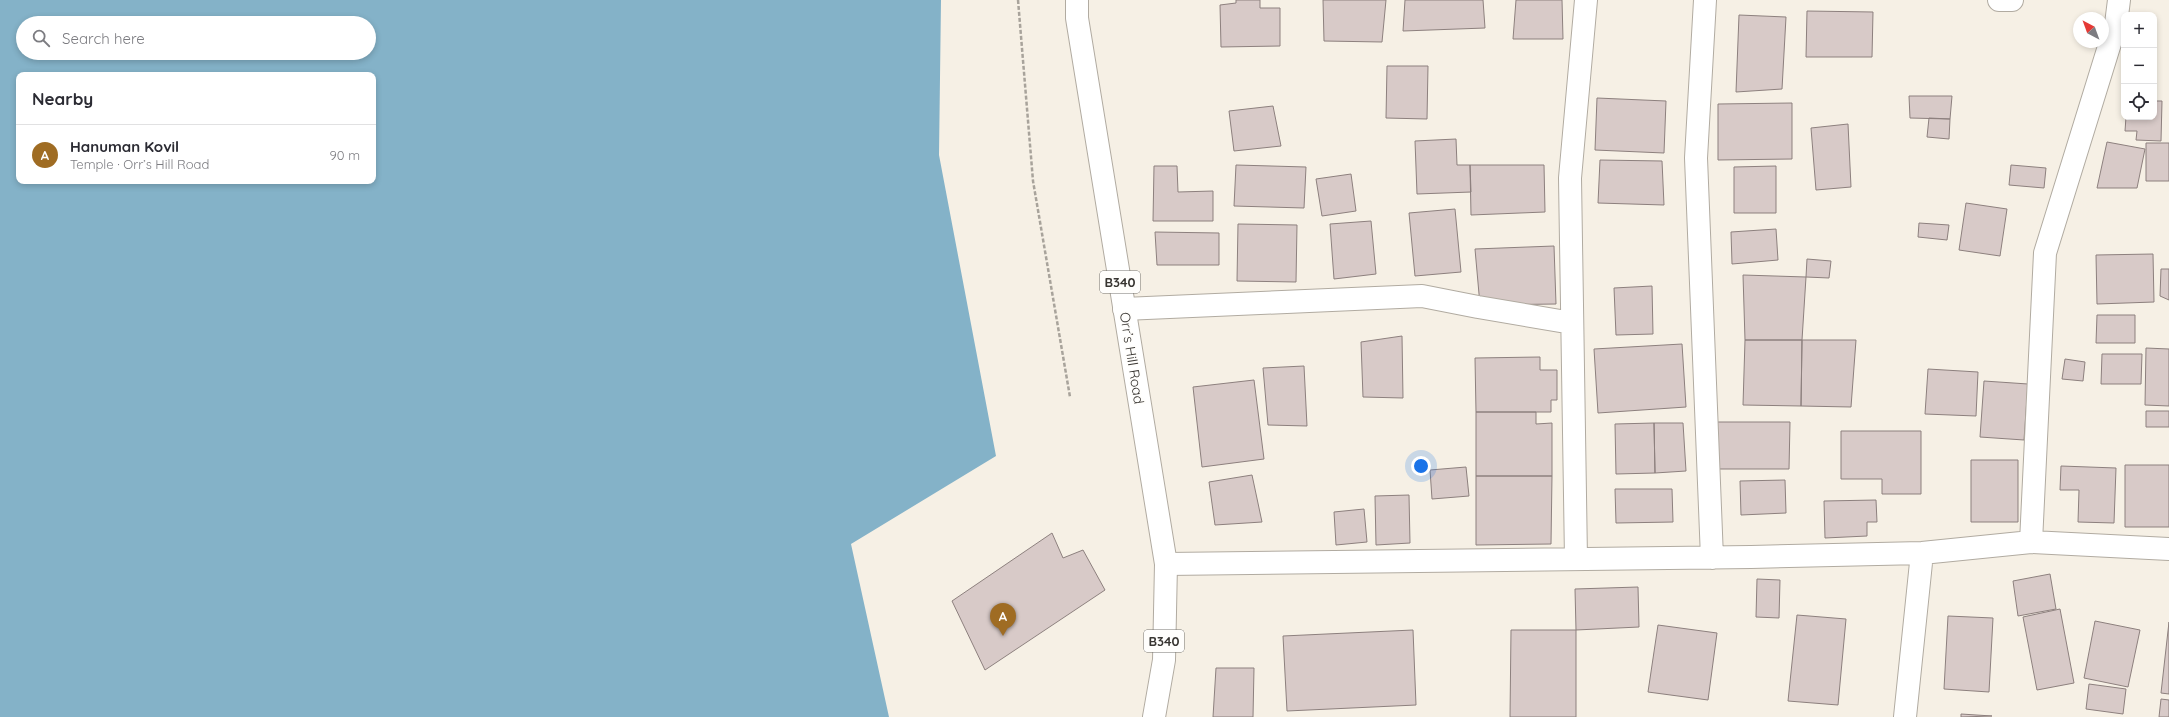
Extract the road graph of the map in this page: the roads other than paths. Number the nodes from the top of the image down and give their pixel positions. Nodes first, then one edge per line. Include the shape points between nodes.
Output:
1 (1077, 0) edge
2 (1586, 0) edge
3 (1705, 0) edge
4 (1999, 0) edge
5 (2012, 0) edge
6 (2118, 0) edge
7 (1124, 309) junction
8 (1572, 323) junction
9 (2031, 542) junction
10 (2169, 549) edge
11 (1922, 553) junction
12 (1712, 558) junction
13 (1576, 559) junction
14 (1166, 564) junction
15 (1154, 717) edge
16 (1905, 717) edge

1 - 7 street, Orr’s Hill Road / B340
2 - 8 street via 1570,178
3 - 12 street via 1696,158
4 - 5 street
6 - 9 street via 2116,24 2045,253
7 - 8 street via 1422,296
7 - 14 street, Orr’s Hill Road / B340
8 - 13 street
9 - 10 street
9 - 11 street
11 - 12 street
11 - 16 street
12 - 13 street
13 - 14 street
14 - 15 street, Orr’s Hill Road / B340 via 1164,660

